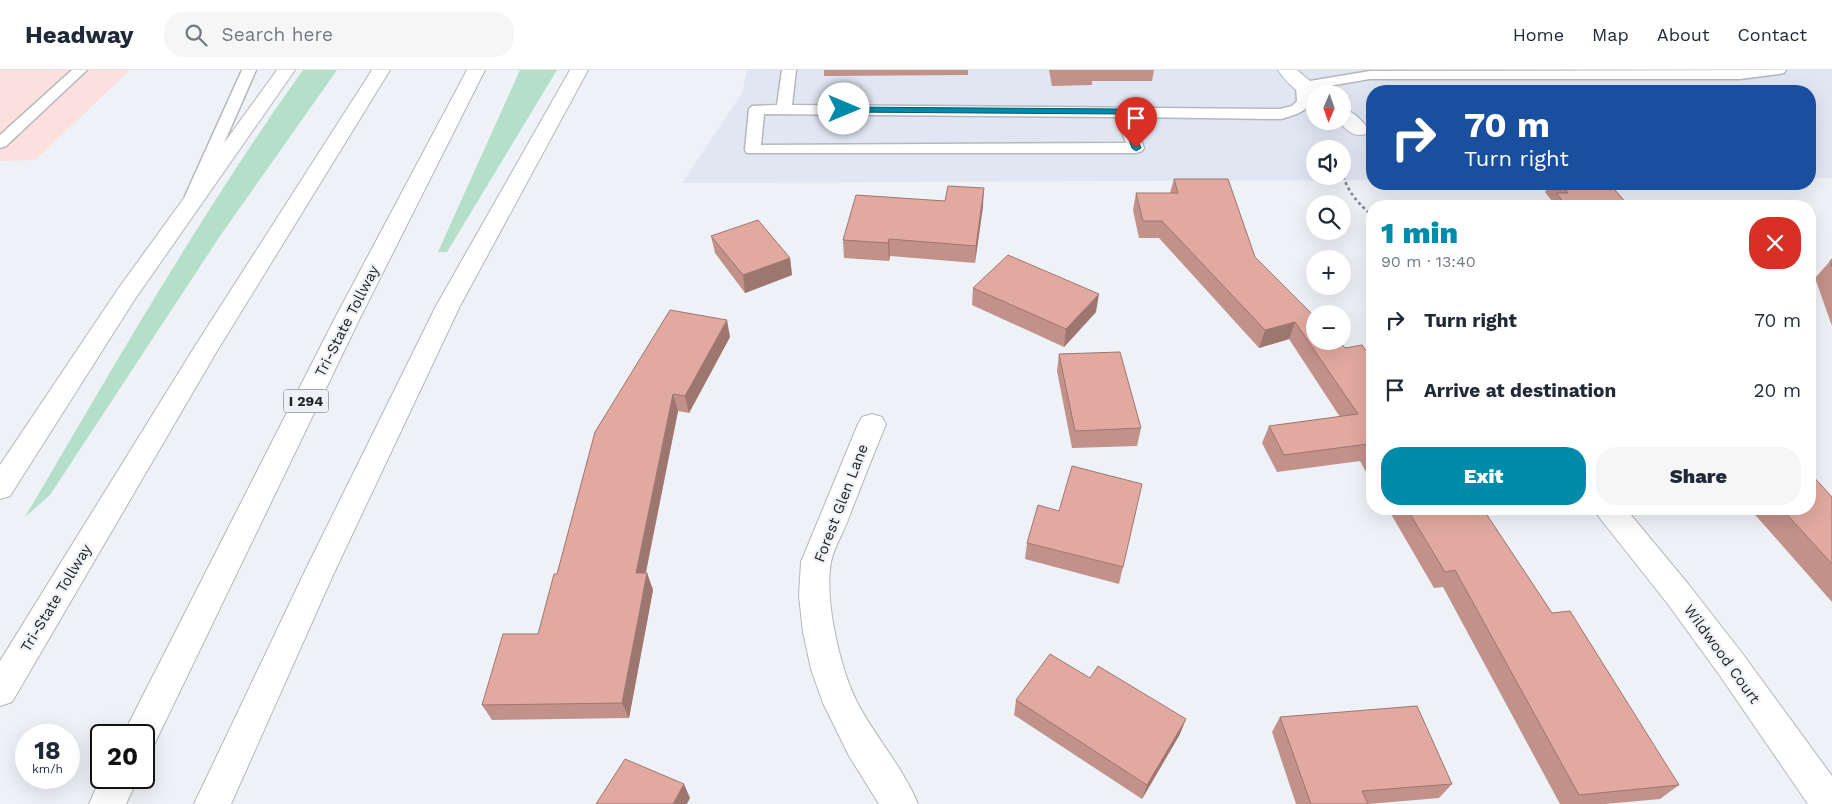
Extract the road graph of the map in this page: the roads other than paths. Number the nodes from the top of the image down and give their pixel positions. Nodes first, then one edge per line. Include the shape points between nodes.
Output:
1 (80, 70) edge
2 (249, 70) edge
3 (286, 70) edge
4 (381, 70) edge
5 (476, 70) edge
6 (579, 70) edge
7 (789, 70) edge
8 (1287, 70) edge
9 (1779, 70) edge
10 (1483, 75) junction
11 (1330, 85) edge
12 (1491, 85) edge
13 (1306, 87) edge
14 (1306, 100) edge
15 (784, 109) junction
16 (1122, 112) junction
17 (1351, 122) edge
18 (1359, 130) road end
19 (0, 143) edge
20 (188, 207) junction
21 (872, 424) dead end
22 (0, 488) edge
23 (1614, 515) edge
24 (0, 691) edge
25 (146, 724) edge
26 (114, 789) edge
27 (107, 804) edge
28 (212, 804) edge
29 (900, 804) edge
30 (1830, 804) edge

1 - 19 lane
2 - 20 lane
3 - 20 main road
4 - 24 main road, Tri-State Tollway via 206,350
5 - 25 main road, Tri-State Tollway / I 294 via 299,415
6 - 28 main road via 448,306
7 - 15 lane
8 - 13 main road
9 - 10 lane via 1740,75
10 - 11 lane via 1370,75
10 - 12 lane
14 - 16 lane via 1296,109 1281,114
15 - 16 lane
15 - 16 lane via 757,108 753,150 1136,148
17 - 18 main road
20 - 22 main road via 126,294
21 - 29 main road, Forest Glen Lane via 816,562 816,596 819,632 840,703 861,744
23 - 30 main road, Wildwood Court via 1724,655
26 - 27 main road

